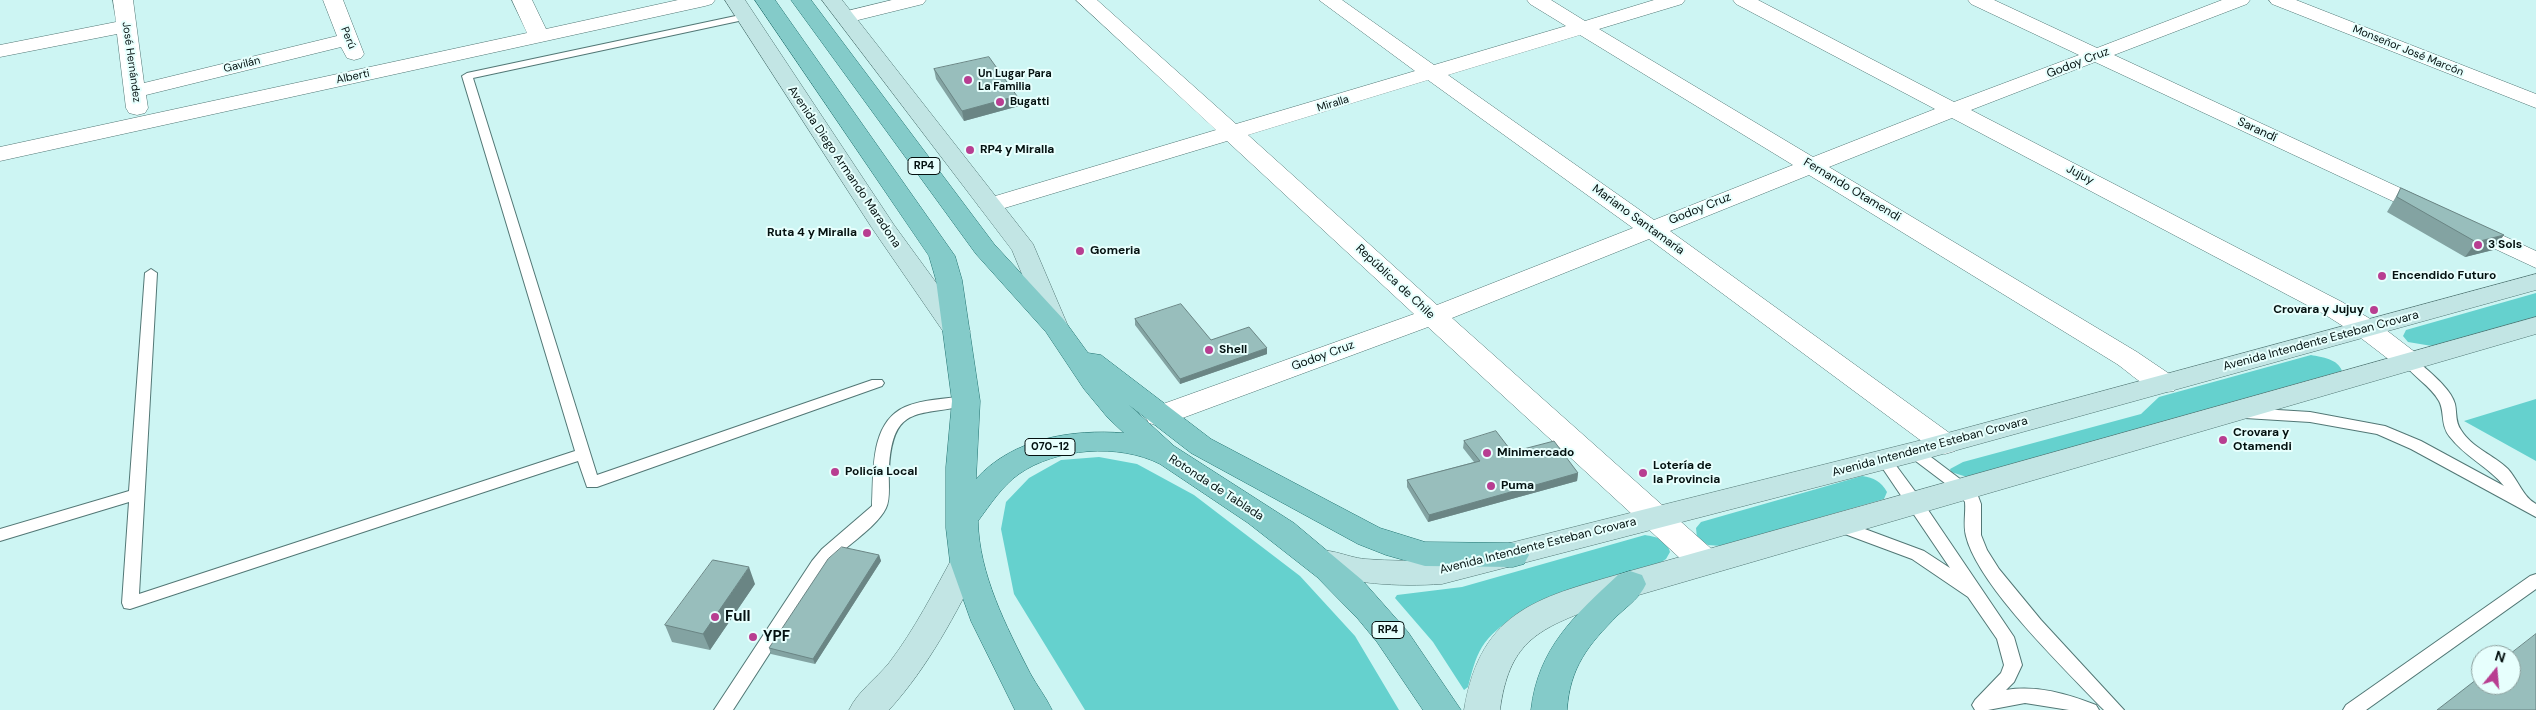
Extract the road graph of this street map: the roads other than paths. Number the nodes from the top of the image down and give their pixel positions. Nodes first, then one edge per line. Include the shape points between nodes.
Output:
1 (123, 0) edge
2 (333, 0) edge
3 (522, 0) edge
4 (705, 0) edge
5 (765, 0) edge
6 (801, 0) edge
7 (916, 0) edge
8 (1086, 0) edge
9 (1329, 0) edge
10 (1537, 0) edge
11 (1675, 0) edge
12 (1743, 0) edge
13 (1978, 0) edge
14 (2240, 0) edge
15 (2279, 0) edge
16 (839, 8) edge
17 (740, 9) edge
18 (126, 26) junction
19 (1582, 27) junction
20 (539, 36) junction
21 (348, 39) junction
22 (0, 51) edge
23 (2098, 56) junction
24 (1432, 74) junction
25 (364, 75) junction
26 (136, 91) junction
27 (2536, 102) edge
28 (1955, 109) junction
29 (138, 125) junction
30 (1234, 133) junction
31 (0, 154) edge
32 (1812, 165) junction
33 (990, 205) junction
34 (1651, 229) junction
35 (2536, 260) edge
36 (151, 273) dead end
37 (2536, 282) edge
38 (1433, 316) junction
39 (2536, 325) edge
40 (2367, 329) junction
41 (957, 332) junction
42 (1060, 333) junction
43 (2410, 362) junction
44 (877, 383) dead end
45 (2164, 384) junction
46 (966, 401) junction
47 (2237, 412) junction
48 (1159, 416) junction
49 (1944, 444) junction
50 (1914, 452) junction
51 (583, 454) junction
52 (1164, 454) junction
53 (1884, 460) junction
54 (1962, 489) junction
55 (137, 494) junction
56 (1915, 502) junction
57 (2523, 502) junction
58 (2536, 511) edge
59 (962, 517) junction
60 (1652, 517) junction
61 (1836, 525) junction
62 (0, 535) edge
63 (1512, 555) junction
64 (1320, 561) junction
65 (966, 562) junction
66 (1705, 562) junction
67 (2536, 580) edge
68 (1630, 584) junction
69 (1974, 592) junction
70 (1978, 707) edge
71 (1482, 708) edge
72 (723, 710) edge
73 (867, 710) edge
74 (1034, 710) edge
75 (1443, 710) edge
76 (1549, 710) edge
77 (2090, 710) edge
78 (2115, 710) edge
79 (2352, 710) edge

1 - 18 street, José Hernández
2 - 21 street, Perú
3 - 20 street
4 - 20 street, Alberti
5 - 41 main road, Avenida Diego Armando Maradona / RP4 via 942,256
6 - 42 main road, RP4 via 985,249
7 - 16 street
8 - 30 street, República de Chile
9 - 24 street, Mariano Santamaría
10 - 19 street, Fernando Otamendi
11 - 19 street, Miralla
12 - 28 street, Jujuy
13 - 23 street, Sarandí
14 - 23 street, Godoy Cruz
15 - 27 street, Monseñor José Marcón
16 - 33 main road
17 - 41 main road, Avenida Diego Armando Maradona via 884,228
17 - 51 lane via 467,76
18 - 22 street
18 - 26 street, José Hernández
19 - 24 street, Miralla
19 - 32 street, Fernando Otamendi
20 - 25 street, Alberti
21 - 25 street, Perú
21 - 26 street, Gavilán
23 - 28 street, Godoy Cruz
23 - 35 street, Sarandí
24 - 30 street, Miralla
24 - 34 street, Mariano Santamaría
25 - 29 street, Alberti
26 - 29 street, José Hernández
28 - 32 street, Godoy Cruz
28 - 40 street, Jujuy via 2333,308
29 - 31 street, Alberti
30 - 33 street, Miralla
30 - 38 street, República de Chile
32 - 34 street, Godoy Cruz
32 - 45 street, Fernando Otamendi
33 - 42 main road via 1024,249
34 - 38 street, Godoy Cruz
34 - 49 street, Mariano Santamaría
36 - 55 lane
37 - 40 main road, Avenida Intendente Esteban Crovara
38 - 48 street, Godoy Cruz
38 - 60 street, República de Chile
39 - 43 main road
40 - 43 street, Jujuy
40 - 45 main road, Avenida Intendente Esteban Crovara
41 - 46 main road, Avenida Diego Armando Maradona / RP4
42 - 48 main road
42 - 52 main road, RP4 via 1118,411
43 - 47 main road
43 - 57 lane via 2435,384 2448,403 2449,421 2455,434 2502,473
44 - 51 lane via 592,483
45 - 49 main road, Avenida Intendente Esteban Crovara
46 - 59 main road, Avenida Diego Armando Maradona / RP4 via 961,467
46 - 72 lane via 908,411 897,418 885,443 880,506 818,565
47 - 54 main road
47 - 57 lane via 2310,417 2380,430 2416,445
48 - 63 main road via 1218,456 1369,536 1425,554
49 - 50 main road, Avenida Intendente Esteban Crovara
50 - 53 main road, Avenida Intendente Esteban Crovara
50 - 54 lane
51 - 55 lane via 130,603
52 - 59 main road, Rotonda de Tablada / 070-12 via 1111,443 1087,442 1057,445 1034,452 1008,466
52 - 64 main road, Rotonda de Tablada / RP4 via 1249,508
53 - 56 lane
53 - 60 main road, Avenida Intendente Esteban Crovara
54 - 56 main road
54 - 78 lane via 1973,500 1973,535 1982,557 2060,652
55 - 62 lane
56 - 61 main road
56 - 69 lane
57 - 58 lane
59 - 65 main road, RP4
60 - 63 main road, Avenida Intendente Esteban Crovara
60 - 66 street, República de Chile
61 - 66 main road
61 - 69 lane via 1918,555
63 - 64 main road, Avenida Intendente Esteban Crovara via 1442,572 1407,574 1362,571
64 - 75 main road, Rotonda de Tablada / RP4 via 1389,632
65 - 73 main road via 928,633 900,674
65 - 74 main road, RP4 via 988,621
66 - 68 main road
67 - 79 lane
68 - 71 main road via 1562,606 1509,638 1494,664
68 - 76 main road via 1587,625 1562,656 1549,696
69 - 70 lane via 2004,637 2013,665 2008,678
70 - 77 lane via 2006,696 2035,695 2068,701

